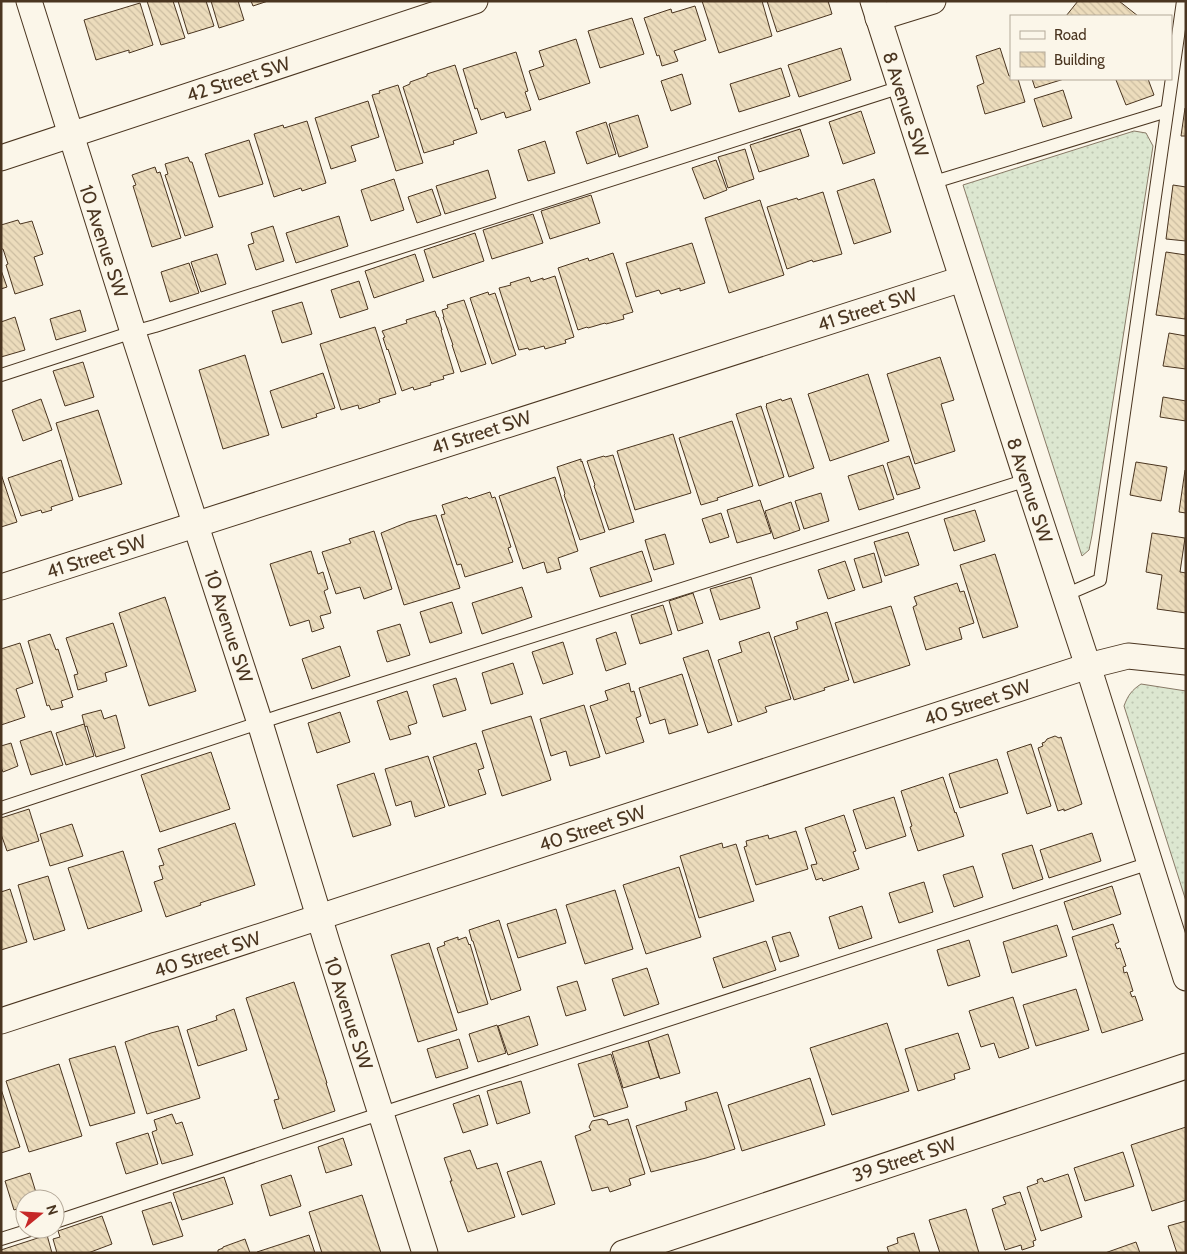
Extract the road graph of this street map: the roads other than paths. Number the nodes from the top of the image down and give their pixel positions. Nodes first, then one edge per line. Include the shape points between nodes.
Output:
1 (29, 1) edge
2 (476, 1) edge
3 (933, 1) edge
4 (1182, 1) edge
5 (876, 10) edge
6 (1172, 74) edge
7 (1171, 80) edge
8 (900, 87) junction
9 (1167, 111) junction
10 (71, 135) junction
11 (1, 158) edge
12 (931, 183) junction
13 (962, 279) junction
14 (133, 332) junction
15 (1, 375) edge
16 (1027, 480) junction
17 (196, 524) junction
18 (1, 587) edge
19 (1065, 596) junction
20 (1186, 662) edge
21 (1088, 666) junction
22 (260, 723) junction
23 (1, 808) edge
24 (1150, 863) junction
25 (320, 917) junction
26 (1186, 978) edge
27 (1, 1021) edge
28 (1186, 1066) edge
29 (382, 1114) junction
30 (65, 1219) edge
31 (15, 1235) edge
32 (1, 1239) edge
33 (425, 1253) edge
34 (623, 1253) edge

1 - 10 street, 10 Avenue SW
2 - 10 street, 42 Street SW
3 - 5 street
4 - 6 lane
5 - 8 street, 8 Avenue SW
7 - 9 lane
8 - 12 street, 8 Avenue SW
8 - 14 lane
9 - 12 lane
9 - 19 lane via 1100,580
10 - 11 street, 42 Street SW
10 - 14 street, 10 Avenue SW
12 - 13 street, 8 Avenue SW
13 - 16 street, 8 Avenue SW
13 - 17 street, 41 Street SW
14 - 15 lane
14 - 17 street, 10 Avenue SW
16 - 19 street, 8 Avenue SW
16 - 22 lane
17 - 18 street, 41 Street SW
17 - 22 street, 10 Avenue SW
19 - 21 street, 8 Avenue SW
20 - 21 street, 40 Street SW via 1128,656
21 - 24 street, 8 Avenue SW
21 - 25 street, 40 Street SW
22 - 23 lane
22 - 25 street, 10 Avenue SW
24 - 26 street, 8 Avenue SW
24 - 29 lane
25 - 27 street, 40 Street SW
25 - 29 street, 10 Avenue SW
28 - 34 street, 39 Street SW
29 - 30 lane
29 - 33 street, 10 Avenue SW
31 - 32 lane

